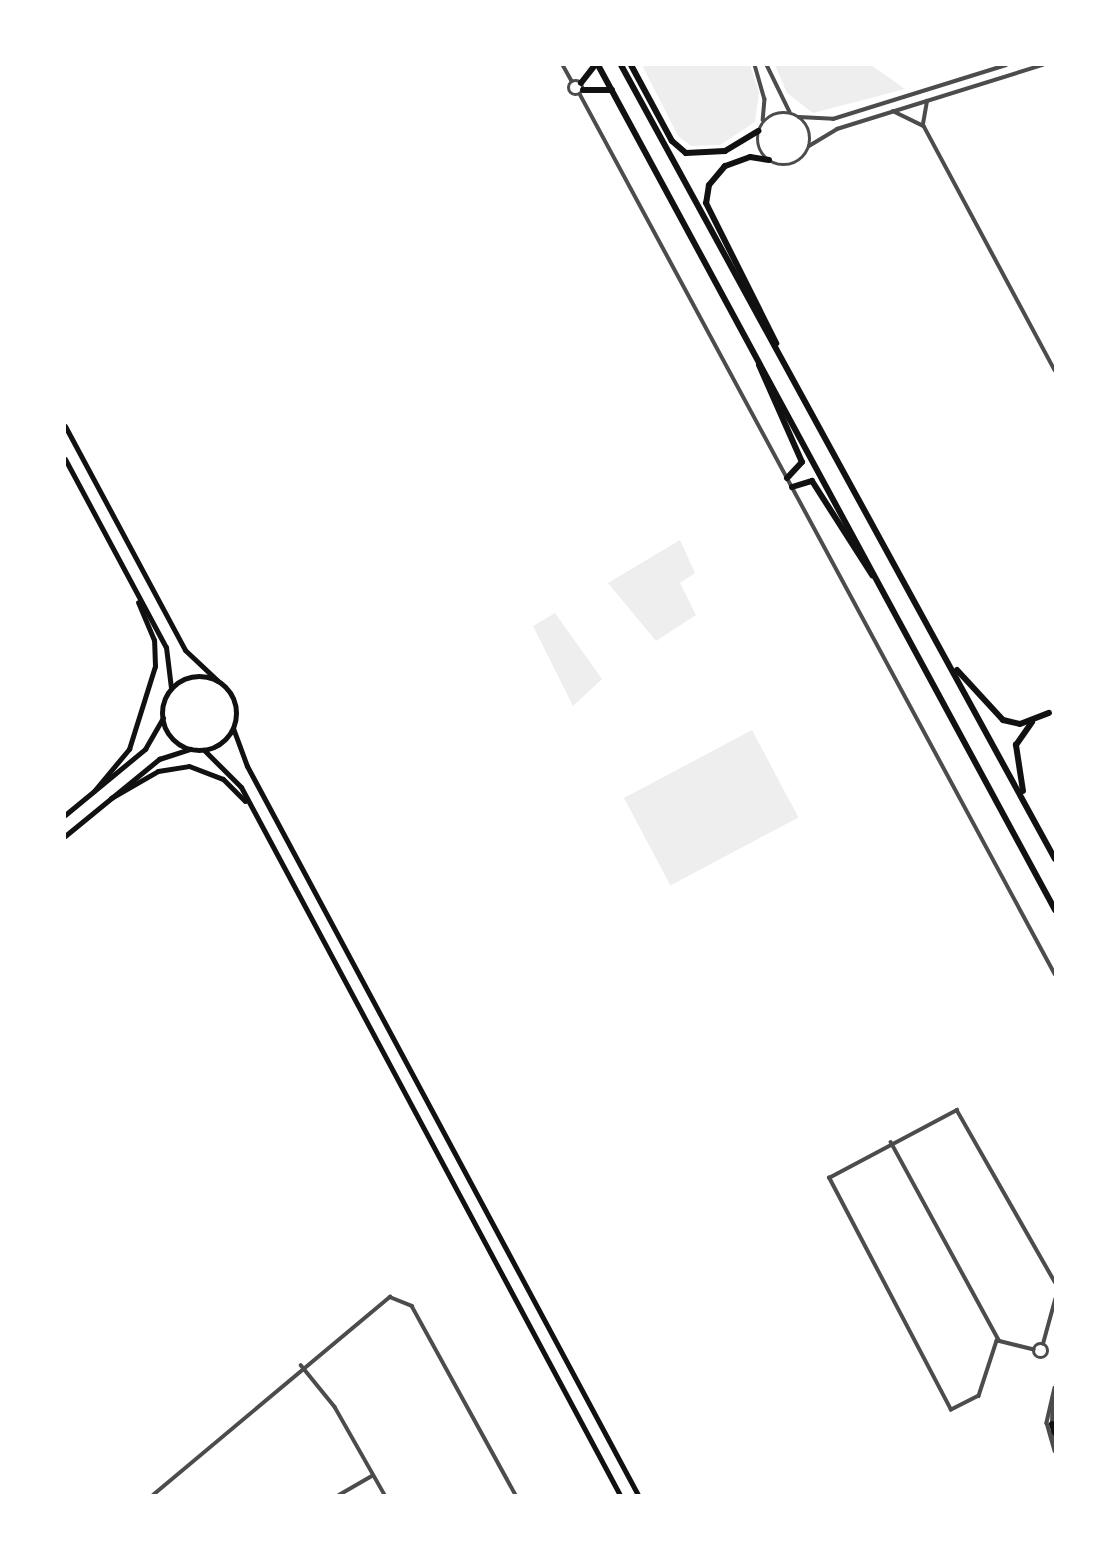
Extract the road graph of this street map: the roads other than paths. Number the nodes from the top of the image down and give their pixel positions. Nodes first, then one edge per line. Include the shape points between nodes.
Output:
1 (563, 65) edge
2 (597, 65) edge
3 (621, 65) edge
4 (631, 65) edge
5 (755, 65) edge
6 (767, 65) edge
7 (1006, 65) edge
8 (1042, 65) edge
9 (573, 82) junction
10 (581, 89) junction
11 (612, 91) junction
12 (927, 100) junction
13 (893, 111) junction
14 (791, 113) junction
15 (799, 117) junction
16 (762, 123) junction
17 (924, 127) junction
18 (758, 131) junction
19 (809, 146) junction
20 (769, 160) junction
21 (759, 360) junction
22 (1055, 370) edge
23 (804, 401) junction
24 (65, 426) edge
25 (65, 459) edge
26 (787, 478) junction
27 (792, 487) junction
28 (876, 579) junction
29 (138, 595) junction
30 (945, 653) junction
31 (218, 681) junction
32 (171, 688) junction
33 (1049, 713) dead end
34 (163, 718) junction
35 (1034, 720) junction
36 (233, 728) junction
37 (192, 749) junction
38 (204, 750) junction
39 (94, 791) junction
40 (111, 798) junction
41 (249, 804) junction
42 (1030, 811) junction
43 (65, 816) edge
44 (65, 836) edge
45 (1055, 859) edge
46 (1055, 910) edge
47 (1055, 974) edge
48 (891, 1142) junction
49 (1055, 1282) edge
50 (1055, 1300) edge
51 (999, 1340) junction
52 (1043, 1344) junction
53 (1034, 1350) junction
54 (1048, 1353) junction
55 (1055, 1355) edge
56 (301, 1366) junction
57 (1055, 1388) edge
58 (1053, 1396) junction
59 (1052, 1424) junction
60 (1055, 1433) edge
61 (1055, 1443) edge
62 (1055, 1451) edge
63 (373, 1475) junction
64 (153, 1495) edge
65 (339, 1495) edge
66 (385, 1495) edge
67 (516, 1495) edge
68 (620, 1495) edge
69 (638, 1495) edge

1 - 9 street
2 - 10 highway
2 - 11 highway
3 - 23 highway
4 - 18 highway via 672,141 686,153 725,151
5 - 16 street via 765,99
6 - 14 street
7 - 15 street via 833,119
8 - 12 street
9 - 10 street
9 - 10 street via 570,91
10 - 11 highway
10 - 26 street
11 - 21 highway
12 - 13 street
12 - 17 street
13 - 17 street
13 - 19 street via 836,129
14 - 15 street
14 - 16 street via 775,114
15 - 19 street
16 - 18 street
17 - 22 street
18 - 20 street via 759,147
19 - 20 street via 793,163
20 - 23 highway via 750,157 724,166 709,185 706,209
21 - 26 highway via 765,387 802,462
21 - 28 highway
23 - 30 highway
24 - 31 main road via 185,650
25 - 29 main road
26 - 27 street
27 - 28 highway via 812,481 857,560
27 - 47 street
28 - 46 highway
29 - 32 main road via 168,653
29 - 39 main road via 154,640 155,666 129,749
30 - 35 highway via 990,710 1012,723
30 - 42 highway
31 - 32 main road via 193,676
31 - 36 main road via 236,707
32 - 34 main road
33 - 35 highway
34 - 37 main road via 172,738
34 - 39 main road via 145,748
35 - 42 highway via 1016,746
36 - 38 main road via 221,743
36 - 69 main road via 247,766
37 - 38 main road
37 - 40 main road via 159,759
38 - 41 main road via 229,770
39 - 43 main road
40 - 41 main road via 158,771 190,766 223,779
40 - 44 main road
41 - 68 main road
42 - 45 highway
48 - 49 street via 951,1110 960,1111
48 - 51 street
48 - 51 street via 832,1173 829,1184 951,1410 979,1396
50 - 52 street
51 - 53 street
52 - 53 street
52 - 54 street
53 - 54 street via 1040,1358
54 - 55 street
56 - 63 street via 335,1407
56 - 64 street
56 - 67 street via 382,1300 406,1301
57 - 58 street
58 - 59 street
58 - 62 street via 1047,1423
59 - 60 highway
59 - 61 street
63 - 65 street
63 - 66 street

